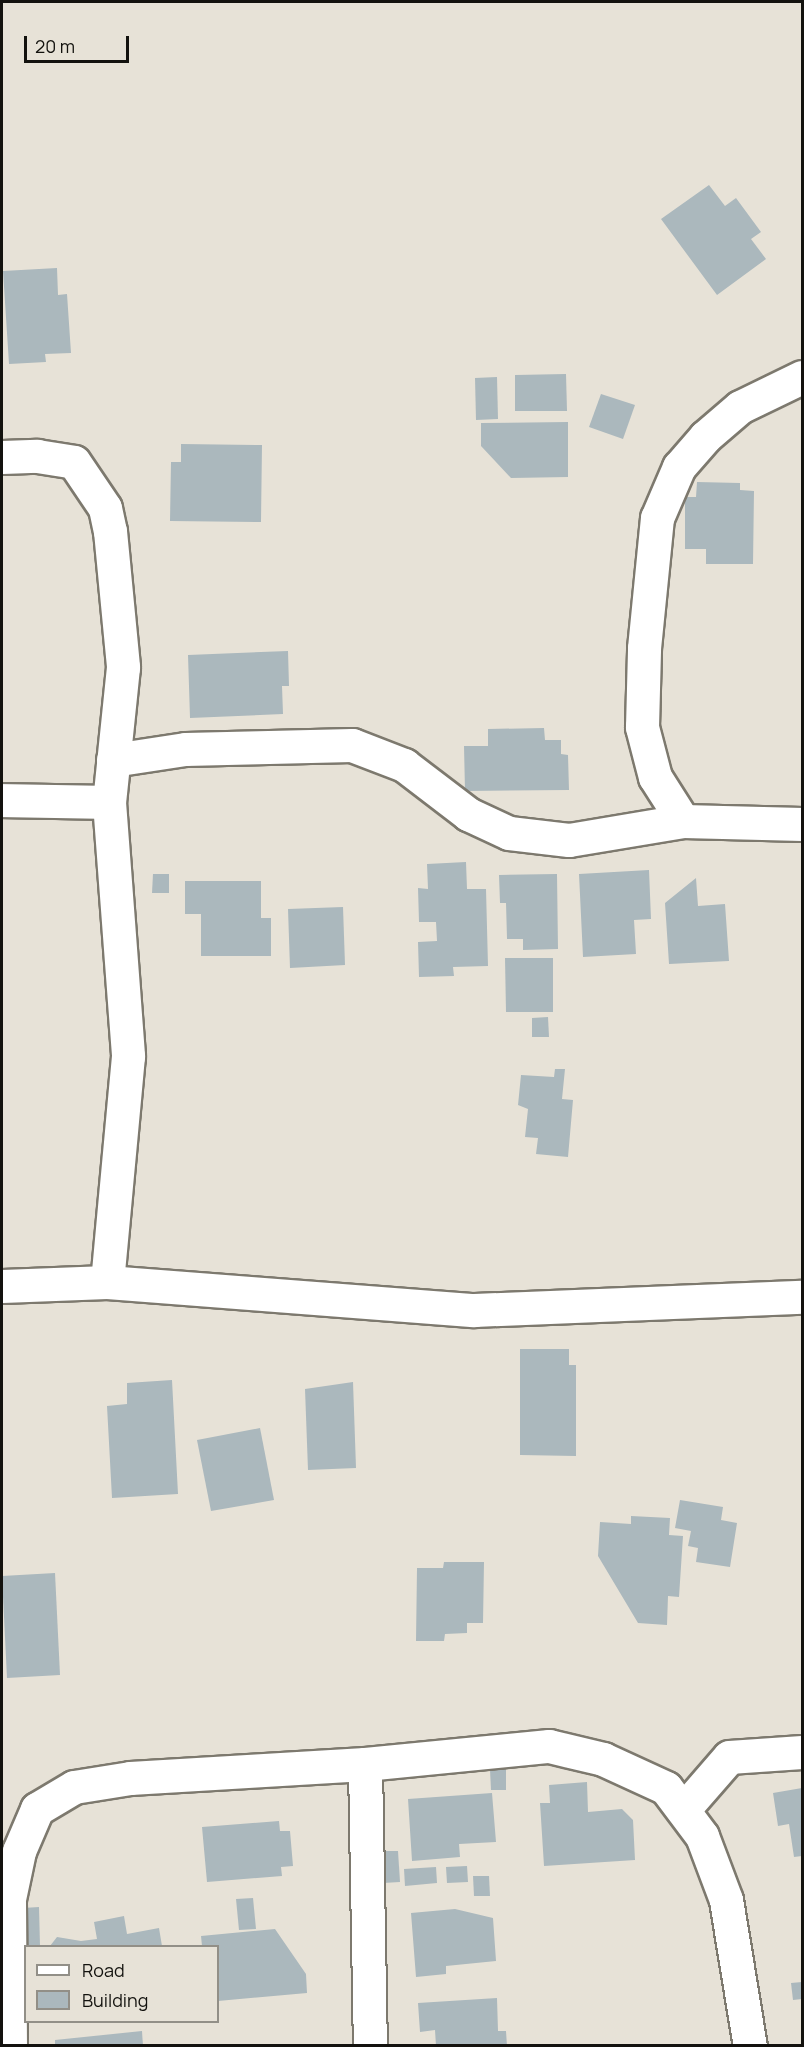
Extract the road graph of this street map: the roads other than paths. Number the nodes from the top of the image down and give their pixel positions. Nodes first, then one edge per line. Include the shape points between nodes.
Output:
1 (802, 377) edge
2 (2, 457) edge
3 (113, 760) junction
4 (2, 800) edge
5 (109, 802) junction
6 (683, 821) junction
7 (802, 824) edge
8 (107, 1282) junction
9 (2, 1286) edge
10 (802, 1297) edge
11 (802, 1752) edge
12 (364, 1764) junction
13 (683, 1810) junction
14 (10, 2046) edge
15 (370, 2046) edge
16 (750, 2046) edge

1 - 6 street via 740,407 705,437 679,467 657,518 644,648 642,727 655,777
2 - 3 street via 37,456 74,462 105,508 111,531 123,667
3 - 5 street
3 - 6 street via 185,749 352,745 404,765 468,814 509,833 569,840
4 - 5 street
5 - 8 street via 128,1056
6 - 7 street
8 - 9 street
8 - 10 street via 474,1310
11 - 13 street via 729,1757
12 - 13 street via 549,1746 603,1759 666,1788
12 - 14 street via 130,1778 74,1787 37,1809 19,1851 9,1899
12 - 15 street
13 - 16 street via 702,1836 726,1900

